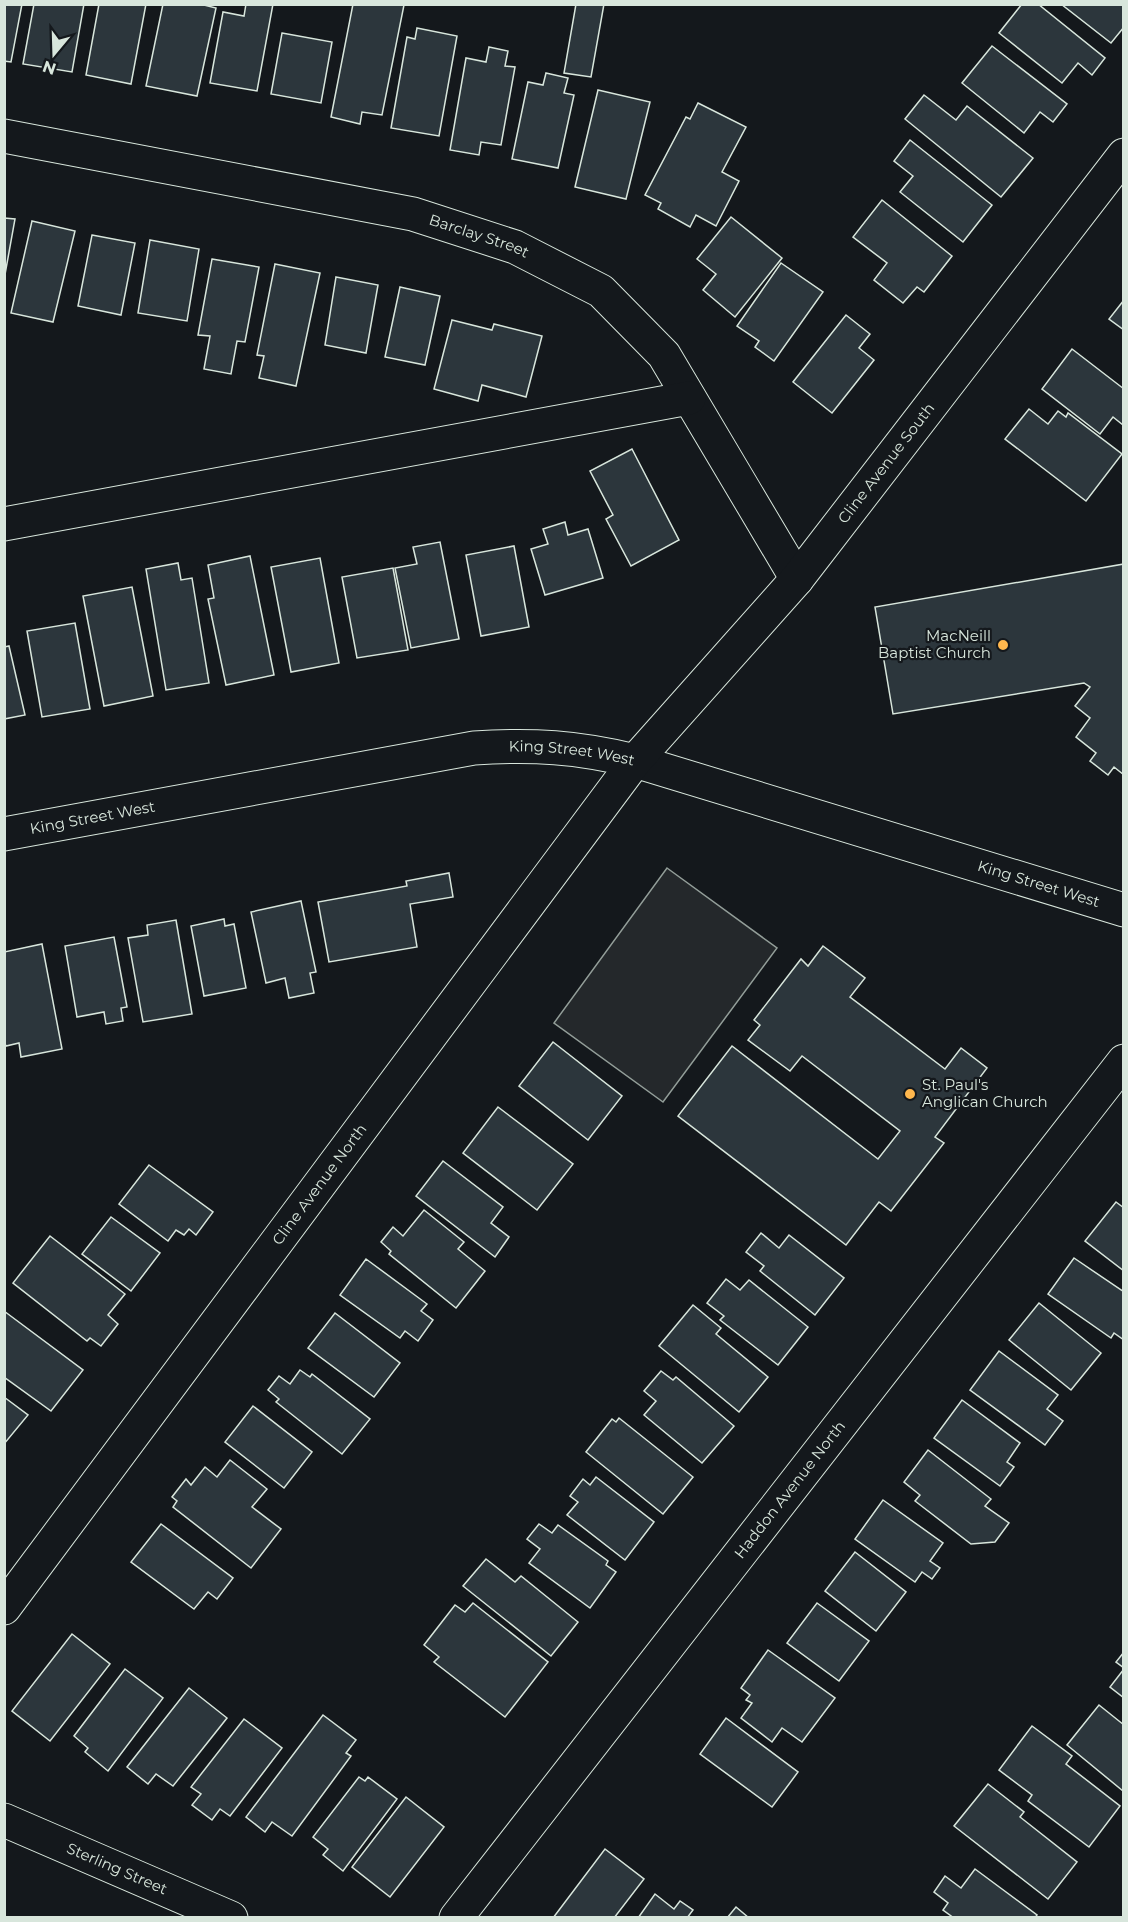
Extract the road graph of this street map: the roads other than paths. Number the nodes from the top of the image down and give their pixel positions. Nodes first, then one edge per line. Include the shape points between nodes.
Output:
1 (4, 136) edge
2 (1124, 155) edge
3 (689, 398) junction
4 (4, 524) edge
5 (797, 579) junction
6 (635, 761) junction
7 (4, 834) edge
8 (1124, 910) edge
9 (1124, 1061) edge
10 (4, 1608) edge
11 (4, 1820) edge
12 (231, 1917) edge
13 (456, 1917) edge

1 - 3 street, Barclay Street via 413,214 515,247 601,291 664,355
2 - 5 street, Cline Avenue South
3 - 4 street
3 - 5 street, Barclay Street
5 - 6 street, Cline Avenue South
6 - 7 street, King Street West via 551,746 474,748
6 - 8 street, King Street West
6 - 10 street, Cline Avenue North
9 - 13 street, Haddon Avenue North
11 - 12 street, Sterling Street

